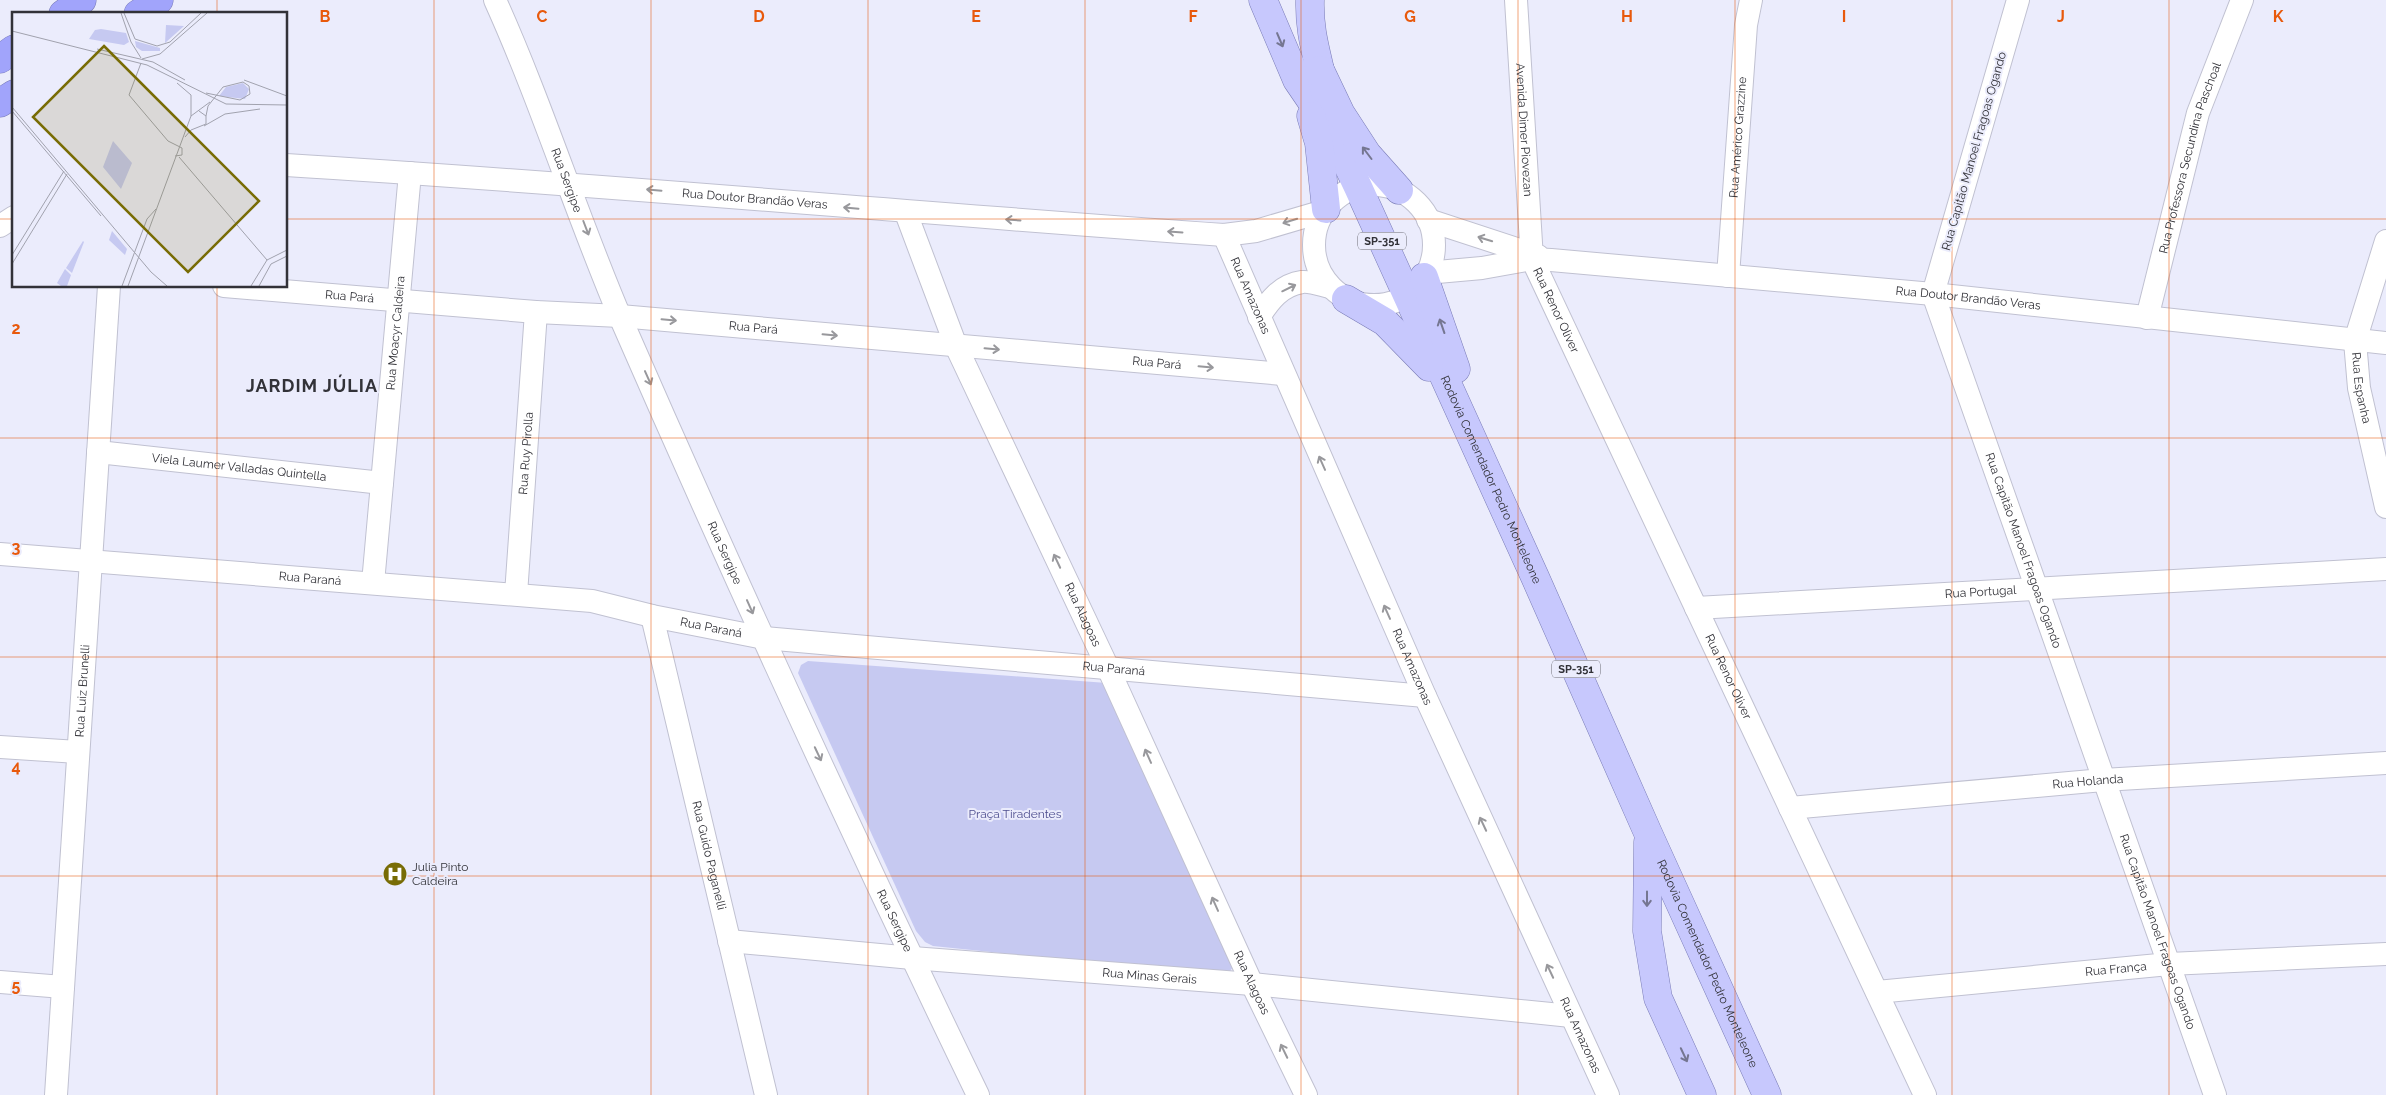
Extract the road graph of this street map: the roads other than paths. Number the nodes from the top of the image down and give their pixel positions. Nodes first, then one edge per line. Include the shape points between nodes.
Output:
1 (82, 0) edge
2 (159, 0) edge
3 (495, 0) edge
4 (1263, 0) edge
5 (1310, 0) edge
6 (1516, 0) edge
7 (1751, 0) edge
8 (2018, 0) edge
9 (2242, 0) edge
10 (66, 12) edge
11 (141, 12) edge
12 (12, 50) edge
13 (0, 59) edge
14 (1308, 75) junction
15 (12, 95) edge
16 (0, 103) edge
17 (288, 165) edge
18 (410, 172) junction
19 (568, 183) junction
20 (1358, 187) junction
21 (1399, 190) junction
22 (1325, 210) junction
23 (906, 212) junction
24 (12, 218) edge
25 (1428, 220) junction
26 (0, 226) edge
27 (1224, 235) junction
28 (2386, 241) edge
29 (1538, 258) junction
30 (1728, 276) junction
31 (1419, 282) junction
32 (109, 288) edge
33 (247, 288) edge
34 (1338, 293) junction
35 (1934, 294) junction
36 (398, 301) junction
37 (536, 312) junction
38 (620, 316) junction
39 (1259, 317) junction
40 (2147, 318) junction
41 (2355, 341) junction
42 (2386, 343) edge
43 (956, 346) junction
44 (1283, 374) junction
45 (1453, 400) junction
46 (98, 452) junction
47 (382, 483) junction
48 (1502, 505) junction
49 (2386, 507) edge
50 (0, 554) edge
51 (92, 560) junction
52 (2386, 570) edge
53 (372, 583) junction
54 (2037, 589) junction
55 (516, 594) junction
56 (1696, 608) junction
57 (652, 616) junction
58 (764, 638) junction
59 (1108, 668) junction
60 (1424, 696) junction
61 (0, 747) edge
62 (78, 752) junction
63 (2386, 763) edge
64 (2103, 780) junction
65 (1790, 808) junction
66 (1648, 833) junction
67 (729, 941) junction
68 (2386, 954) edge
69 (912, 958) junction
70 (2169, 964) junction
71 (0, 982) edge
72 (1252, 984) junction
73 (63, 987) junction
74 (1876, 992) junction
75 (1571, 1016) junction
76 (56, 1095) edge
77 (766, 1095) edge
78 (978, 1095) edge
79 (1306, 1095) edge
80 (1608, 1095) edge
81 (1702, 1095) edge
82 (1767, 1095) edge
83 (1925, 1095) edge
84 (2215, 1095) edge

1 - 10 highway
2 - 11 highway
3 - 19 street, Rua Sergipe
4 -> 14 main road, Rodovia Comendador Pedro Monteleone / SP-351
5 - 14 main road, Rodovia Comendador Pedro Monteleone / SP-351 via 1313,47
6 - 29 street, Avenida Dimer Piovezan
7 - 30 street, Rua Américo Grazzine via 1746,24
8 - 35 street, Rua Capitão Manoel Fragoas Ogando
9 - 40 street, Rua Professora Secundina Paschoal via 2198,113
12 - 13 highway
14 - 20 main road, Rodovia Comendador Pedro Monteleone / SP-351
21 -> 14 main road via 1367,154 1341,114
14 - 22 main road via 1310,111 1319,144
15 - 16 highway
17 - 18 street, Rua Doutor Brandão Veras
18 - 19 street, Rua Doutor Brandão Veras
18 - 36 street, Rua Moacyr Caldeira
23 -> 19 street, Rua Doutor Brandão Veras
19 -> 38 street, Rua Sergipe
20 - 21 street via 1371,185
20 - 22 street via 1339,196
20 - 31 main road, Rodovia Comendador Pedro Monteleone / SP-351
21 - 25 street via 1416,202
22 -> 27 street, Rua Doutor Brandão Veras via 1256,231
22 - 34 street via 1316,229 1314,250 1318,269
27 -> 23 street, Rua Doutor Brandão Veras
23 - 43 street, Rua Alagoas
24 - 26 street
29 -> 25 street, Rua Doutor Brandão Veras
25 - 31 street via 1434,239 1432,259
27 - 39 street, Rua Amazonas
28 - 41 street, Rua Espanha
29 - 30 street, Rua Doutor Brandão Veras
29 - 31 street
29 - 56 street, Rua Renor Oliver
30 - 35 street, Rua Doutor Brandão Veras
31 - 34 street via 1387,304 1366,305
31 - 45 main road, Rodovia Comendador Pedro Monteleone / SP-351
48 -> 31 main road
32 - 46 street, Rua Luiz Brunelli
33 - 36 street, Rua Pará
39 -> 34 street via 1270,299 1303,282
34 - 45 main road via 1385,322 1403,338 1434,372
35 - 40 street, Rua Doutor Brandão Veras
35 - 54 street, Rua Capitão Manoel Fragoas Ogando
36 - 37 street, Rua Pará
36 - 47 street, Rua Moacyr Caldeira
37 - 38 street, Rua Pará
37 - 55 street, Rua Ruy Pirolla
38 -> 43 street, Rua Pará
38 -> 58 street, Rua Sergipe
39 - 44 street, Rua Amazonas
40 - 41 street, Rua Doutor Brandão Veras
41 - 42 street, Rua Doutor Brandão Veras
41 - 49 street, Rua Espanha via 2359,388
43 -> 44 street, Rua Pará
59 -> 43 street, Rua Alagoas
60 -> 44 street, Rua Amazonas
45 - 48 main road, Rodovia Comendador Pedro Monteleone / SP-351
46 - 47 street, Viela Laumer Valladas Quintella
46 - 51 street, Rua Luiz Brunelli
47 - 53 street, Rua Moacyr Caldeira
48 - 66 main road, Rodovia Comendador Pedro Monteleone / SP-351
50 - 51 street, Rua Paraná
51 - 53 street, Rua Paraná
51 - 62 street, Rua Luiz Brunelli
52 - 54 street, Rua Portugal
53 - 55 street, Rua Paraná
54 - 56 street, Rua Portugal
54 - 64 street, Rua Capitão Manoel Fragoas Ogando
55 - 57 street, Rua Paraná via 592,601
56 - 65 street, Rua Renor Oliver
57 - 58 street, Rua Paraná
57 - 67 street, Rua Guido Paganelli
58 - 59 street, Rua Paraná
58 -> 69 street, Rua Sergipe
59 - 60 street, Rua Paraná
72 -> 59 street, Rua Alagoas
75 -> 60 street, Rua Amazonas
61 - 62 street
62 - 73 street, Rua Luiz Brunelli
63 - 64 street, Rua Holanda
64 - 65 street, Rua Holanda
64 - 70 street, Rua Capitão Manoel Fragoas Ogando
65 - 74 street, Rua Renor Oliver
66 -> 81 main road, Rodovia Comendador Pedro Monteleone / SP-351 via 1647,931 1658,998
66 - 82 main road, Rodovia Comendador Pedro Monteleone / SP-351
67 - 69 street, Rua Minas Gerais
67 - 77 street, Rua Guido Paganelli
68 - 70 street, Rua França
69 - 72 street, Rua Minas Gerais
69 - 78 street, Rua Sergipe
70 - 74 street, Rua França
70 - 84 street, Rua Capitão Manoel Fragoas Ogando
71 - 73 street
72 - 75 street, Rua Minas Gerais
79 -> 72 street, Rua Alagoas
73 - 76 street, Rua Luiz Brunelli
74 - 83 street, Rua Renor Oliver
75 - 80 street, Rua Amazonas

